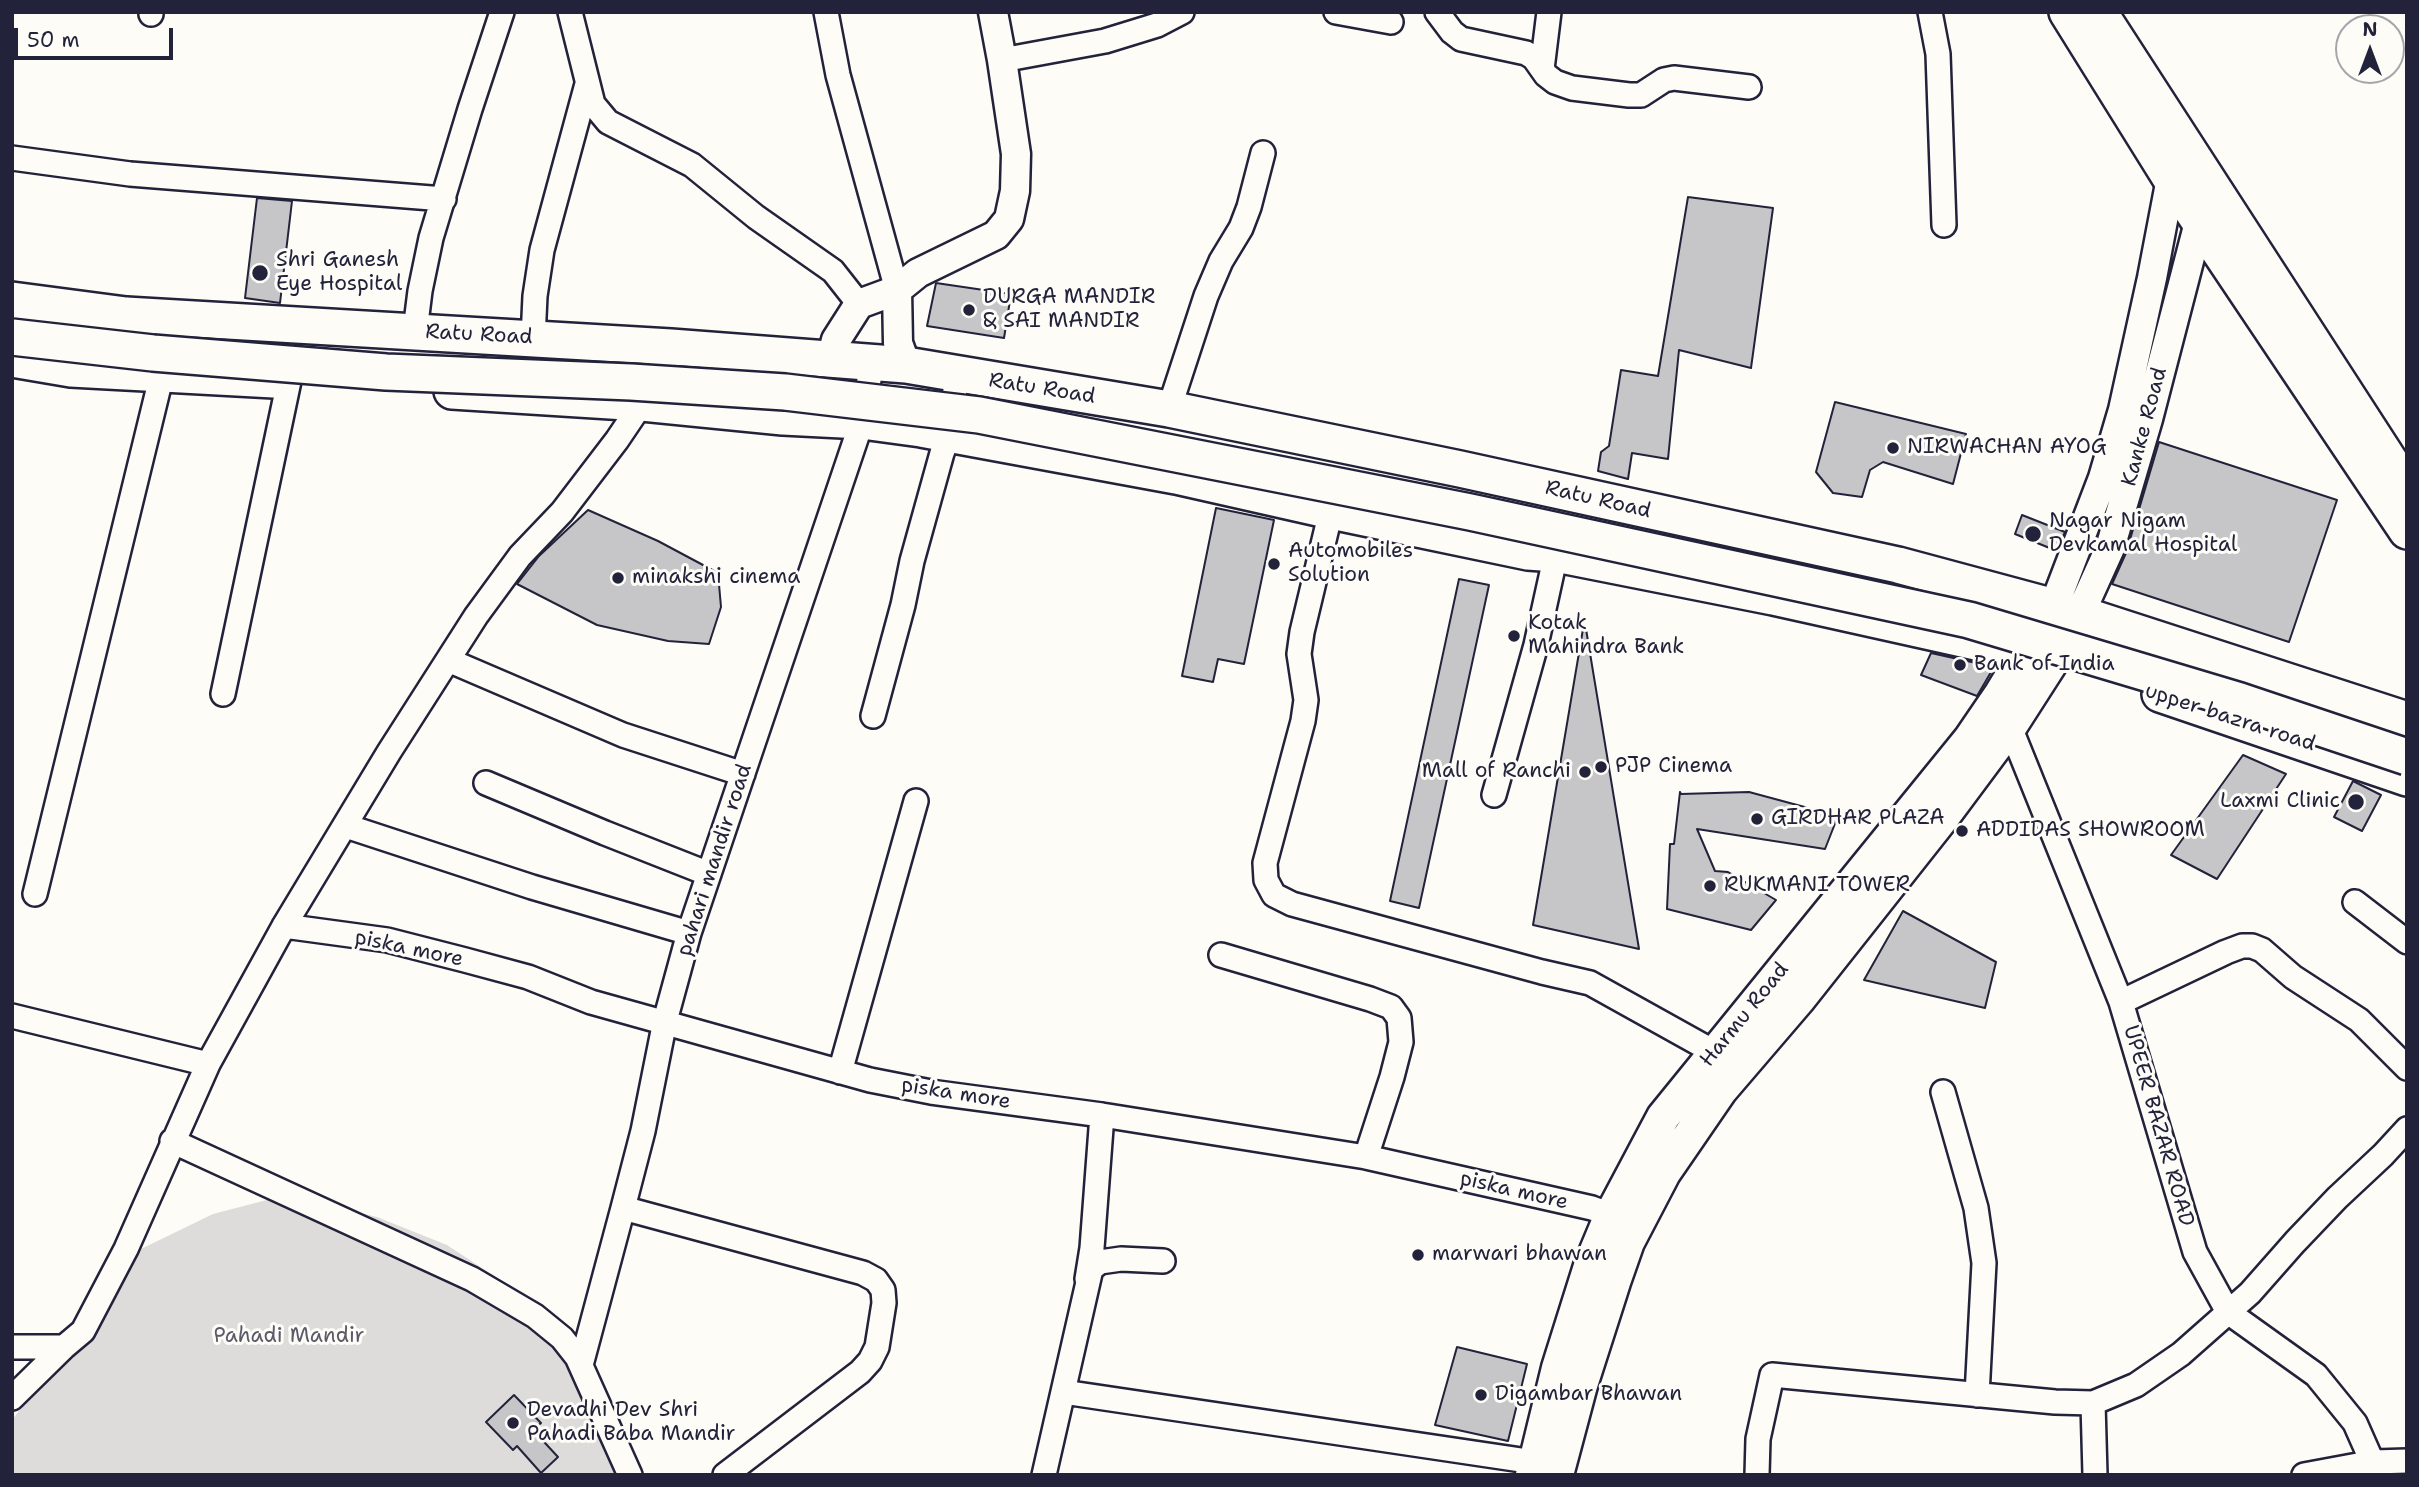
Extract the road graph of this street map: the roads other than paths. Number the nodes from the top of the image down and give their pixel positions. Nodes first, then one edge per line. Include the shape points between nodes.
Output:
1 (502, 12) edge
2 (570, 12) edge
3 (826, 12) edge
4 (993, 12) edge
5 (1182, 12) edge
6 (1336, 12) edge
7 (1437, 12) edge
8 (1549, 12) edge
9 (1930, 12) edge
10 (2067, 12) edge
11 (2099, 12) edge
12 (1391, 22) dead end
13 (1002, 60) junction
14 (1542, 69) junction
15 (587, 84) junction
16 (1749, 87) dead end
17 (2178, 136) junction
18 (1263, 153) dead end
19 (12, 158) edge
20 (2171, 179) junction
21 (2209, 184) junction
22 (444, 199) junction
23 (2199, 221) junction
24 (1944, 225) dead end
25 (897, 290) junction
26 (12, 300) edge
27 (859, 304) junction
28 (12, 316) edge
29 (415, 331) junction
30 (12, 337) edge
31 (533, 338) junction
32 (671, 347) junction
33 (12, 359) edge
34 (831, 360) junction
35 (889, 364) junction
36 (162, 374) junction
37 (957, 375) junction
38 (289, 381) junction
39 (642, 403) junction
40 (1169, 409) junction
41 (862, 421) junction
42 (949, 435) junction
43 (2407, 488) edge
44 (1331, 511) junction
45 (2407, 531) edge
46 (1556, 554) junction
47 (2067, 610) junction
48 (2039, 656) junction
49 (448, 660) junction
50 (223, 694) dead end
51 (873, 716) dead end
52 (2407, 720) edge
53 (2010, 727) junction
54 (2407, 735) edge
55 (2407, 757) edge
56 (743, 774) junction
57 (2407, 778) edge
58 (486, 783) dead end
59 (1494, 795) dead end
60 (916, 801) dead end
61 (346, 826) junction
62 (709, 873) junction
63 (35, 894) dead end
64 (2355, 902) dead end
65 (284, 926) junction
66 (689, 933) junction
67 (2407, 942) edge
68 (1221, 954) dead end
69 (2121, 1002) junction
70 (12, 1016) edge
71 (665, 1021) junction
72 (1714, 1052) junction
73 (208, 1064) junction
74 (2407, 1068) edge
75 (840, 1072) junction
76 (1943, 1092) dead end
77 (1102, 1115) junction
78 (2407, 1129) edge
79 (172, 1141) junction
80 (1366, 1157) junction
81 (623, 1208) junction
82 (1624, 1220) junction
83 (1163, 1261) dead end
84 (1086, 1282) junction
85 (2228, 1312) junction
86 (12, 1347) edge
87 (64, 1347) junction
88 (580, 1365) junction
89 (1064, 1392) junction
90 (1977, 1395) junction
91 (12, 1398) edge
92 (2093, 1402) junction
93 (2407, 1461) edge
94 (2376, 1468) edge
95 (1541, 1471) edge
96 (630, 1475) edge
97 (725, 1475) edge
98 (1044, 1475) edge
99 (1757, 1475) edge
100 (2095, 1475) edge
101 (2304, 1475) edge

1 - 22 street
2 - 15 street
3 - 25 street via 838,75
4 - 13 street
5 - 13 street via 1105,41
6 - 12 street
7 - 14 street via 1461,39 1526,53
8 - 14 street
9 - 24 street via 1938,54
10 - 20 main road
11 - 17 main road
13 - 25 street via 1016,154 1009,219 996,235 918,273
14 - 16 street via 1555,82 1572,88 1629,96 1642,95 1674,78
15 - 27 street via 593,104 608,122 692,165 833,271
15 - 31 street via 542,250
17 - 20 street, Kanke Road
17 - 21 main road
18 - 40 street via 1249,207 1206,296
19 - 22 street via 130,174
20 - 23 main road
20 - 47 street, Kanke Road via 2123,410
21 - 23 street, Kanke Road
21 - 43 main road
22 - 29 street via 420,291
23 - 45 main road
23 - 47 street, Kanke Road via 2110,548
25 - 27 street
25 - 35 street via 898,343
26 - 29 main road, Ratu Road via 126,314
27 - 34 street via 836,340
28 - 54 main road via 387,351 787,371 983,394 1474,492 1974,600 2232,675
29 - 31 main road, Ratu Road
30 - 55 main road, bridge via 386,372 785,392 979,415 1483,514 1969,620 2240,701
31 - 32 main road, Ratu Road
32 - 34 main road, Ratu Road
32 - 39 street
33 - 36 main road via 71,369
34 - 35 main road, Ratu Road
35 - 37 main road, Ratu Road
35 - 41 street, pahari mandir road
36 - 38 main road
36 - 63 street
37 - 40 main road, Ratu Road
37 - 42 street
38 - 39 main road
38 - 50 street
39 - 41 main road
39 - 49 street via 562,512 520,556
40 - 47 main road, Ratu Road via 1898,565
41 - 42 main road
41 - 56 street, pahari mandir road
42 - 44 main road via 1175,475
42 - 51 street
44 - 46 main road
44 - 72 street via 1299,654 1306,700 1303,721 1265,863 1266,880 1274,895 1292,904 1590,983
46 - 48 main road
46 - 59 street
47 - 48 main road, Harmu Road
47 - 52 main road
48 - 53 main road, Harmu Road
48 - 57 main road, upper bazra road
48 - 72 main road, Harmu Road
49 - 56 street via 623,736
49 - 61 street
53 - 69 street, UPEER BAZAR ROAD
53 - 82 main road, Harmu Road via 1944,817 1721,1090 1664,1173
56 - 62 street, pahari mandir road
58 - 62 street
60 - 75 street
61 - 65 street
61 - 66 street
62 - 66 street, pahari mandir road
64 - 67 street
65 - 71 street, piska more via 387,940 528,977 591,1002
65 - 73 street
66 - 71 street, pahari mandir road
68 - 80 street via 1370,999 1391,1007 1399,1018 1401,1042
69 - 74 street via 2226,952 2252,946 2359,1020
69 - 85 street, UPEER BAZAR ROAD via 2195,1252
70 - 73 street
71 - 75 street, piska more
71 - 81 street, pahari mandir road
72 - 82 main road, Harmu Road via 1663,1117
73 - 79 street
75 - 77 street, piska more via 931,1092
76 - 90 street via 1976,1208 1984,1263
77 - 80 street, piska more
77 - 84 street
78 - 85 street
79 - 87 street via 126,1249 83,1331
79 - 88 street via 472,1279 535,1316 562,1338
80 - 82 street, piska more via 1592,1208
81 - 88 street, pahari mandir road
81 - 97 street via 863,1273 883,1290 877,1347 870,1361
82 - 95 main road, Harmu Road via 1591,1263 1558,1368
83 - 84 street via 1100,1262
84 - 89 street
85 - 92 street via 2181,1354 2136,1385
85 - 94 street, UPEER BAZAR ROAD via 2316,1375 2355,1423
86 - 87 street
87 - 91 street
88 - 96 street
89 - 95 street
89 - 98 street
90 - 92 street
90 - 99 street via 1772,1375 1758,1439
92 - 100 street
93 - 94 street
94 - 101 street

